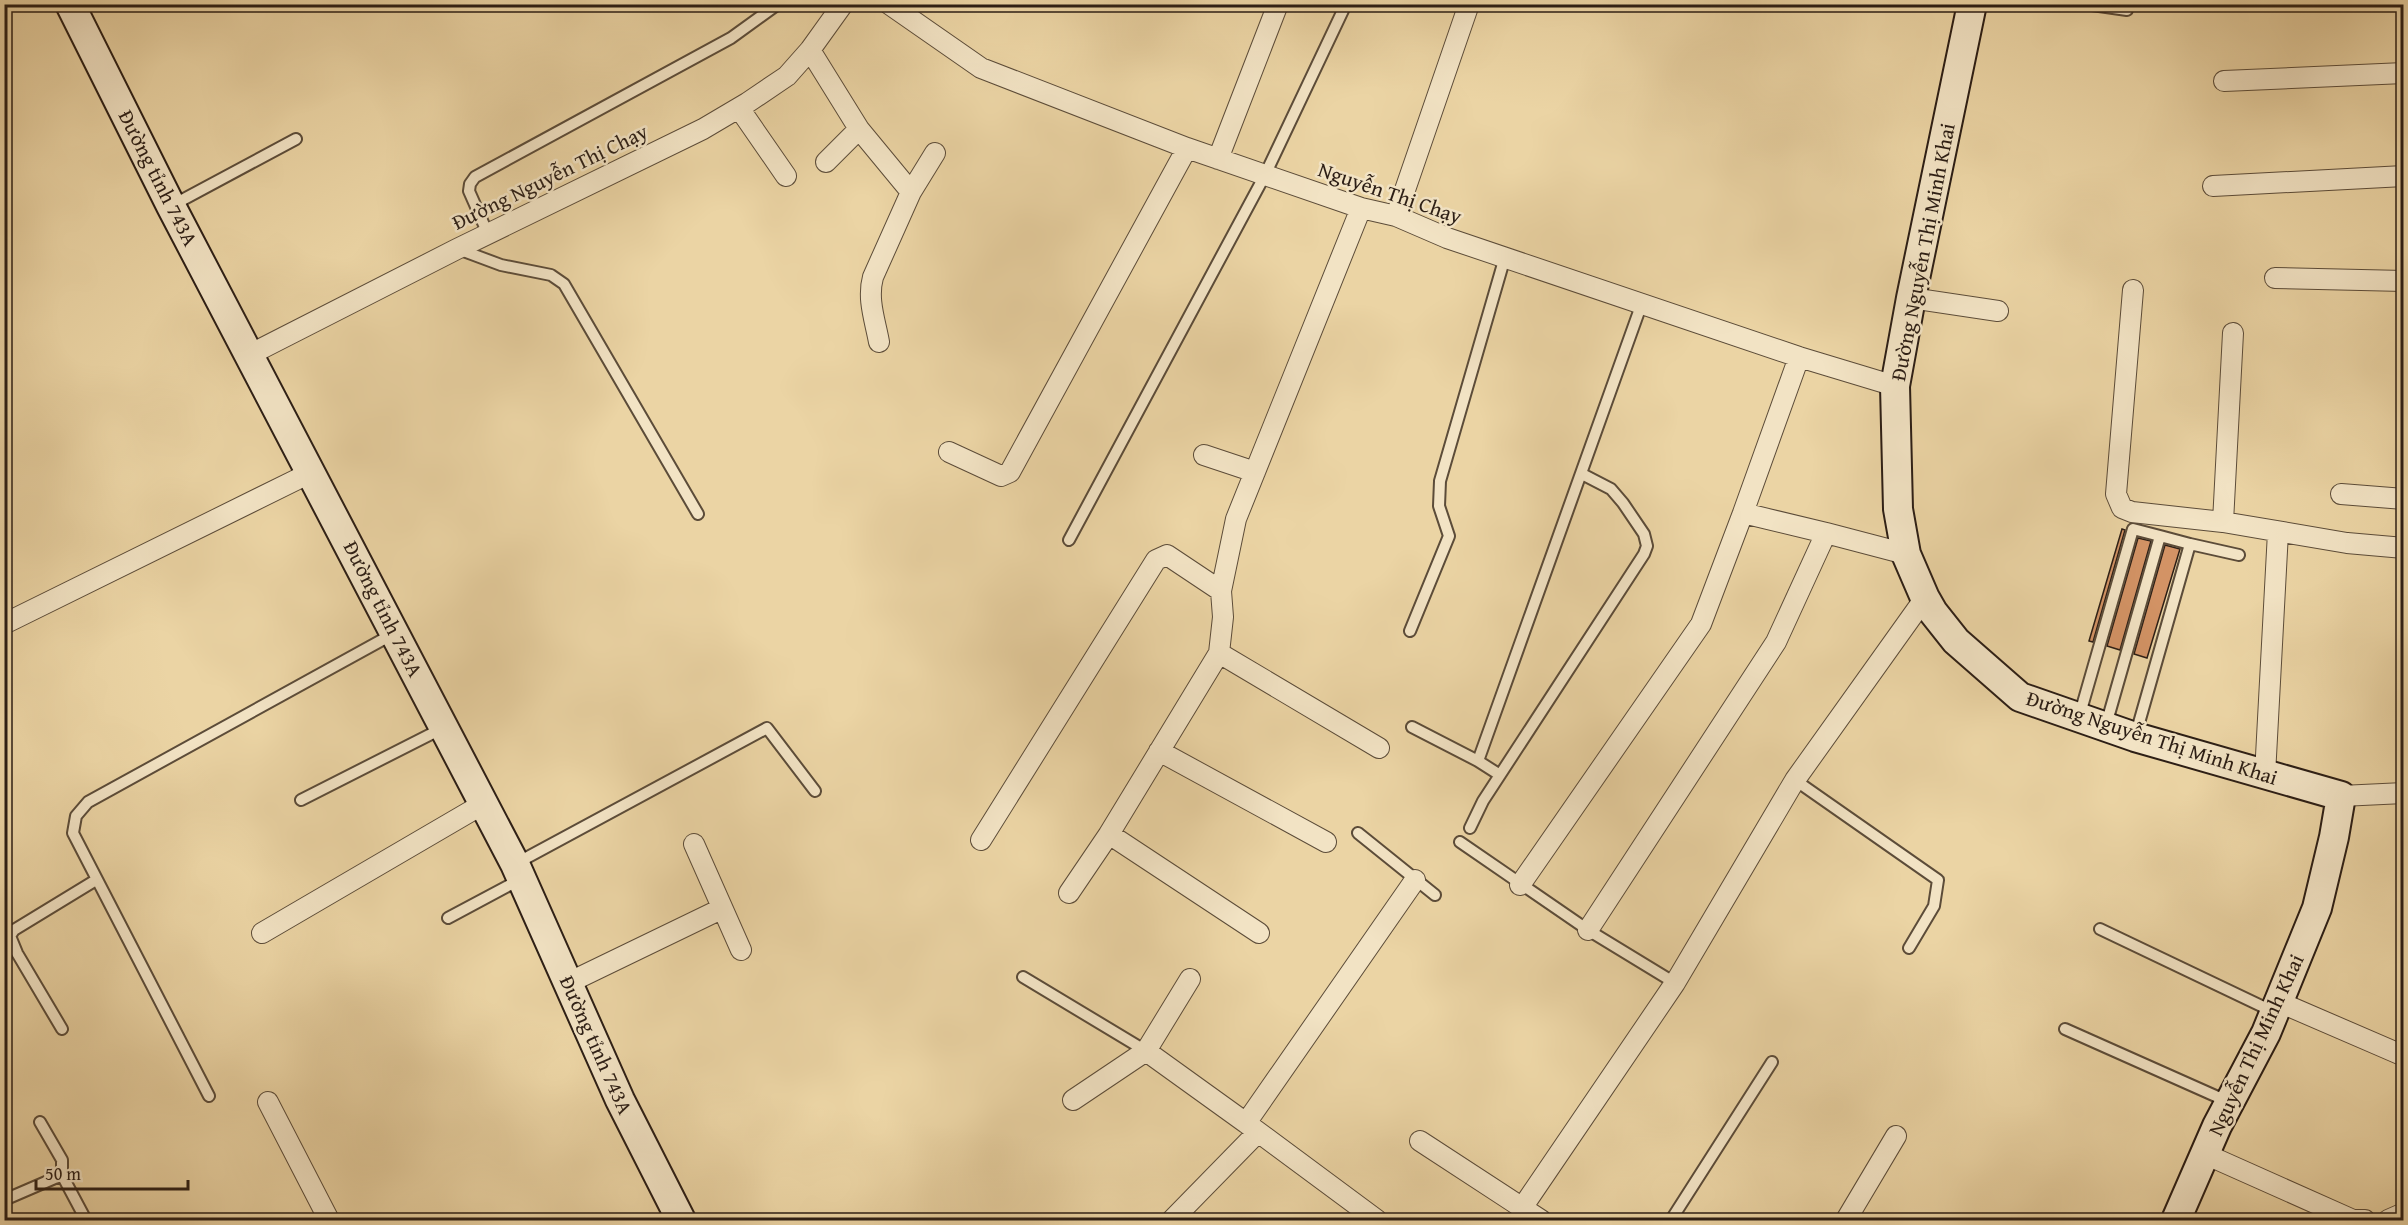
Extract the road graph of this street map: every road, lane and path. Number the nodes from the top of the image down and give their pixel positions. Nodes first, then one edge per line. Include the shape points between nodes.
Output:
1 (778, 4) edge
2 (843, 4) edge
3 (889, 4) edge
4 (1278, 4) edge
5 (1346, 4) edge
6 (1469, 4) edge
7 (1972, 4) edge
8 (2085, 4) edge
9 (76, 6) edge
10 (2127, 10) dead end
11 (810, 50) junction
12 (2403, 73) edge
13 (2224, 81) dead end
14 (739, 108) junction
15 (859, 129) junction
16 (296, 139) dead end
17 (1187, 148) junction
18 (935, 153) dead end
19 (1218, 159) junction
20 (826, 162) dead end
21 (1265, 175) junction
22 (786, 176) dead end
23 (2403, 176) edge
24 (2213, 186) dead end
25 (911, 192) junction
26 (171, 206) junction
27 (1361, 208) junction
28 (1396, 216) junction
29 (488, 234) junction
30 (457, 249) junction
31 (1505, 257) junction
32 (2274, 278) dead end
33 (2403, 281) edge
34 (2133, 290) dead end
35 (1911, 298) junction
36 (1642, 303) junction
37 (1998, 310) dead end
38 (2233, 333) dead end
39 (879, 342) dead end
40 (249, 355) junction
41 (1799, 357) junction
42 (1895, 386) junction
43 (950, 452) dead end
44 (1204, 455) dead end
45 (312, 471) junction
46 (1255, 472) junction
47 (1582, 474) junction
48 (2341, 494) dead end
49 (2403, 499) edge
50 (1743, 513) junction
51 (698, 514) dead end
52 (2223, 522) junction
53 (2277, 532) junction
54 (1826, 533) junction
55 (2160, 536) junction
56 (1069, 540) dead end
57 (2190, 544) junction
58 (2403, 548) edge
59 (1906, 554) junction
60 (2239, 555) dead end
61 (1221, 591) junction
62 (1925, 598) junction
63 (4, 624) edge
64 (1410, 631) dead end
65 (396, 632) junction
66 (1219, 653) junction
67 (2079, 717) junction
68 (444, 727) junction
69 (1412, 727) dead end
70 (2105, 727) junction
71 (2135, 737) junction
72 (1379, 748) dead end
73 (1159, 751) junction
74 (1478, 761) junction
75 (1500, 775) junction
76 (2265, 775) junction
77 (1795, 780) junction
78 (815, 791) dead end
79 (2403, 793) edge
80 (2341, 796) junction
81 (301, 800) dead end
82 (483, 804) junction
83 (1470, 828) dead end
84 (1358, 833) dead end
85 (1109, 834) junction
86 (981, 840) dead end
87 (1326, 842) dead end
88 (1460, 842) dead end
89 (694, 844) dead end
90 (518, 872) junction
91 (96, 880) junction
92 (1415, 880) junction
93 (1520, 885) junction
94 (1069, 893) dead end
95 (1435, 896) dead end
96 (721, 909) junction
97 (448, 918) dead end
98 (2100, 929) dead end
99 (1588, 930) junction
100 (262, 933) dead end
101 (1259, 933) dead end
102 (1909, 948) dead end
103 (741, 950) dead end
104 (1023, 977) dead end
105 (1191, 979) dead end
106 (568, 983) junction
107 (1675, 983) junction
108 (2276, 1007) junction
109 (62, 1029) dead end
110 (2065, 1029) dead end
111 (1146, 1051) junction
112 (2403, 1056) edge
113 (1772, 1062) dead end
114 (209, 1096) dead end
115 (1073, 1100) dead end
116 (268, 1102) dead end
117 (2229, 1103) junction
118 (40, 1122) dead end
119 (1252, 1127) junction
120 (1896, 1136) dead end
121 (1420, 1141) dead end
122 (2205, 1154) junction
123 (62, 1175) junction
124 (4, 1200) edge
125 (2403, 1213) edge
126 (1534, 1217) edge
127 (676, 1219) edge
128 (86, 1221) edge
129 (329, 1221) edge
130 (1172, 1221) edge
131 (1377, 1221) edge
132 (1671, 1221) edge
133 (1846, 1221) edge
134 (2176, 1221) edge
135 (2365, 1221) edge
136 (2388, 1221) edge

1 - 29 lane via 731,38 475,177 469,191
2 - 11 street, Đường Nguyễn Thị Chạy
3 - 17 street, Nguyễn Thị Chạy via 981,68
4 - 19 street
5 - 21 lane
6 - 28 street
7 - 35 main road, Đường Nguyễn Thị Minh Khai
8 - 10 lane
9 - 26 main road, Đường tỉnh 743A
11 - 14 street, Đường Nguyễn Thị Chạy via 776,86
11 - 15 street
12 - 13 street
14 - 22 street
14 - 29 street, Đường Nguyễn Thị Chạy
15 - 20 street
15 - 25 street
16 - 26 lane
17 - 19 street, Nguyễn Thị Chạy
17 - 43 street via 1010,472 1001,477
18 - 25 street
19 - 21 street, Nguyễn Thị Chạy
21 - 27 street, Nguyễn Thị Chạy
21 - 56 lane
23 - 24 street
25 - 39 street via 870,288
26 - 40 main road, Đường tỉnh 743A
27 - 28 street, Nguyễn Thị Chạy
27 - 46 street
28 - 31 street, Nguyễn Thị Chạy
29 - 30 street, Đường Nguyễn Thị Chạy
30 - 40 street, Đường Nguyễn Thị Chạy
30 - 51 lane via 501,265 551,275 564,284
31 - 36 street, Nguyễn Thị Chạy
31 - 64 lane via 1440,481 1439,506 1449,536
32 - 33 street
34 - 52 street via 2116,494 2122,508 2132,512
35 - 37 street
35 - 42 main road, Đường Nguyễn Thị Minh Khai
36 - 41 street, Nguyễn Thị Chạy
36 - 47 lane
38 - 52 street
40 - 45 main road, Đường tỉnh 743A
41 - 42 street, Nguyễn Thị Chạy
41 - 50 street
42 - 59 main road, Đường Nguyễn Thị Minh Khai via 1898,509
44 - 46 street
45 - 63 street
45 - 65 main road, Đường tỉnh 743A
46 - 61 street via 1236,519
47 - 74 lane
47 - 75 lane via 1611,489 1644,534 1647,546
48 - 49 street
50 - 54 street
50 - 93 street via 1701,624
52 - 53 street
53 - 58 street
53 - 76 street
54 - 59 street
54 - 99 street via 1776,642
55 - 57 lane
55 - 67 lane via 2133,529
55 - 70 lane
57 - 60 lane
57 - 71 lane
59 - 62 main road, Đường Nguyễn Thị Minh Khai
61 - 66 street via 1224,617
61 - 86 street via 1167,555 1156,560
62 - 67 main road, Đường Nguyễn Thị Minh Khai via 1956,641 2020,697
62 - 77 street
65 - 68 main road, Đường tỉnh 743A
65 - 91 lane via 88,802 76,816 73,832
66 - 72 street
66 - 73 street
67 - 70 main road, Đường Nguyễn Thị Minh Khai
68 - 81 lane
68 - 82 main road, Đường tỉnh 743A
69 - 74 lane
70 - 71 main road, Đường Nguyễn Thị Minh Khai
71 - 76 main road, Đường Nguyễn Thị Minh Khai
73 - 85 street
73 - 87 street
74 - 75 lane
75 - 83 lane
76 - 80 main road, Đường Nguyễn Thị Minh Khai
77 - 102 lane via 1938,880 1934,906
77 - 107 street
78 - 90 lane via 767,728
79 - 80 street
80 - 108 main road, Nguyễn Thị Minh Khai via 2317,908
82 - 90 main road, Đường tỉnh 743A
82 - 100 street
84 - 92 lane
85 - 94 street
85 - 101 street
88 - 93 lane
89 - 96 street
90 - 97 lane
90 - 106 main road, Đường tỉnh 743A
91 - 109 lane via 10,936
91 - 114 lane
92 - 95 lane
92 - 119 street
93 - 99 lane
96 - 103 street
96 - 106 street
98 - 108 lane
99 - 107 lane
104 - 111 lane
105 - 111 street
106 - 127 main road, Đường tỉnh 743A
107 - 126 street
108 - 112 street
108 - 117 main road, Nguyễn Thị Minh Khai
110 - 117 lane
111 - 115 street
111 - 119 street
113 - 132 lane
116 - 129 street
117 - 122 main road, Nguyễn Thị Minh Khai
118 - 123 lane via 62,1160
119 - 130 street
119 - 131 street
120 - 133 street
121 - 126 street
122 - 134 main road, Nguyễn Thị Minh Khai
122 - 135 street via 2353,1220
123 - 124 lane
123 - 128 lane
125 - 136 street

